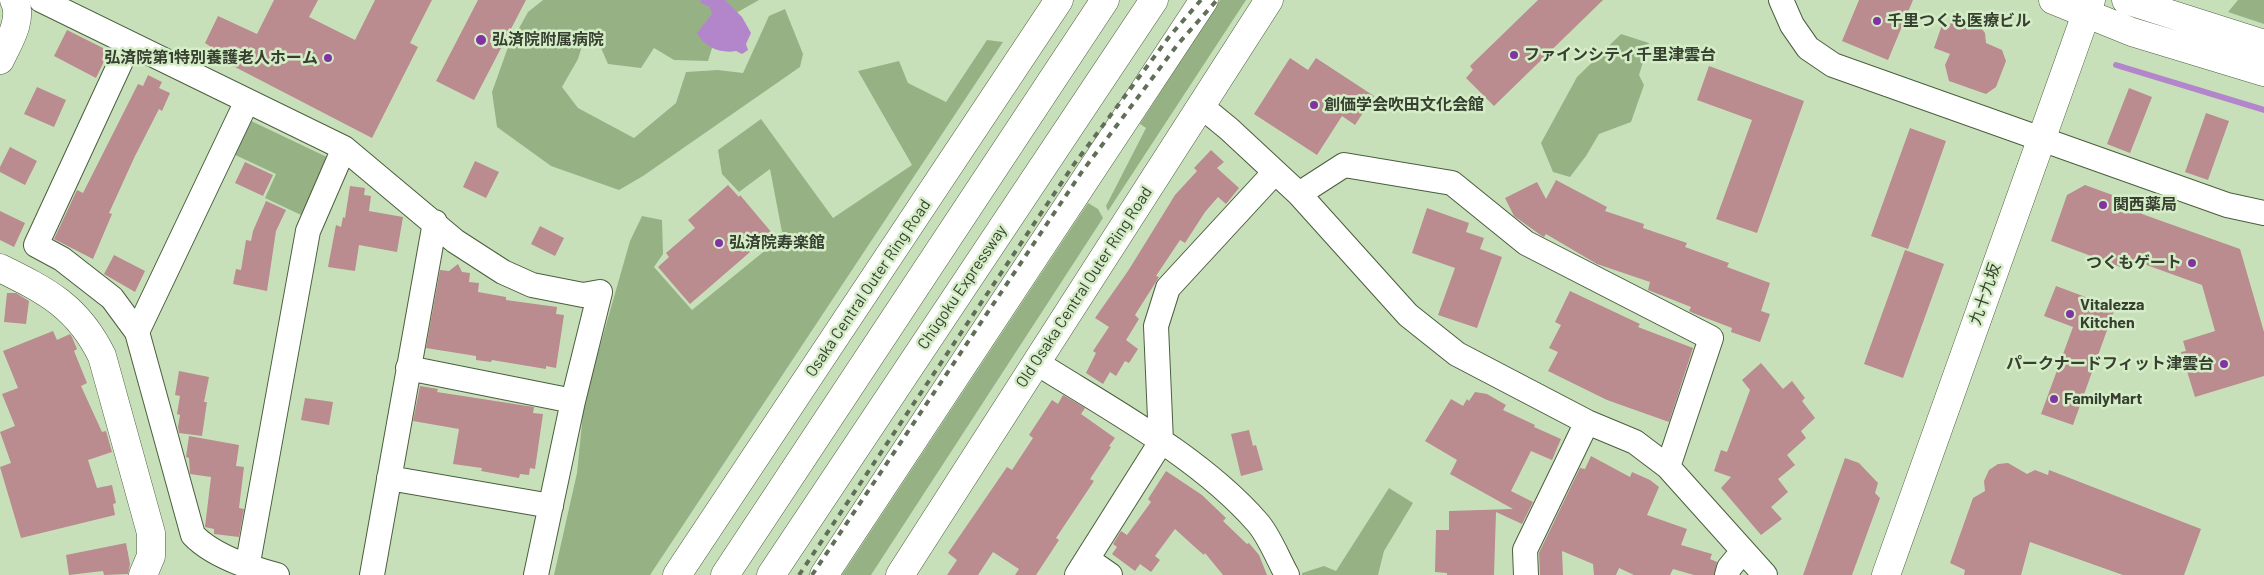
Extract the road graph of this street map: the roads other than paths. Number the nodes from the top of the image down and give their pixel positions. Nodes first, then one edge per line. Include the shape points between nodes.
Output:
1 (1059, 0) edge
2 (1105, 0) edge
3 (1154, 0) edge
4 (1204, 0) edge
5 (1269, 0) edge
6 (1781, 0) edge
7 (2053, 0) edge
8 (2126, 0) edge
9 (27, 1) edge
10 (2089, 7) edge
11 (129, 44) junction
12 (2264, 44) edge
13 (0, 60) edge
14 (2264, 72) edge
15 (247, 101) junction
16 (1201, 106) junction
17 (2040, 139) junction
18 (344, 148) junction
19 (1275, 172) junction
20 (1298, 194) junction
21 (2264, 213) edge
22 (435, 222) junction
23 (0, 269) edge
24 (137, 332) junction
25 (1038, 363) junction
26 (408, 368) junction
27 (573, 401) junction
28 (1587, 422) junction
29 (1161, 442) junction
30 (1668, 467) junction
31 (389, 478) junction
32 (551, 506) junction
33 (1743, 550) junction
34 (1082, 567) edge
35 (247, 568) junction
36 (143, 575) edge
37 (277, 575) edge
38 (372, 575) edge
39 (536, 575) edge
40 (677, 575) edge
41 (726, 575) edge
42 (771, 575) edge
43 (824, 575) edge
44 (900, 575) edge
45 (1110, 575) edge
46 (1287, 575) edge
47 (1526, 575) edge
48 (1727, 575) edge
49 (1765, 575) edge
50 (1886, 575) edge

1 - 40 main road, Osaka Central Outer Ring Road
2 - 41 main road
3 - 42 main road, Chūgoku Expressway
4 - 43 main road
5 - 16 main road, Old Osaka Central Outer Ring Road
6 - 17 street via 1792,25 1808,48 1832,64
7 - 10 main road
8 - 12 main road
9 - 11 street
9 - 13 main road
10 - 14 main road via 2132,32
10 - 17 main road, 九十九坂
11 - 15 street
11 - 24 street via 36,245 62,259 112,298
15 - 18 street
15 - 24 street
16 - 19 street
16 - 25 main road, Old Osaka Central Outer Ring Road
17 - 21 street via 2227,205
17 - 50 main road, 九十九坂
18 - 22 street
18 - 35 street via 308,231
19 - 20 street
19 - 29 street via 1168,288 1156,326
20 - 28 street via 1408,315 1457,354
20 - 30 street via 1344,165 1452,183 1526,244 1711,338
22 - 26 street
22 - 27 street via 477,256 532,286 583,295 600,292
23 - 36 main road via 42,288 66,305 89,332 102,356 151,533 152,556
24 - 35 street via 193,535 199,542
25 - 29 street
25 - 44 main road, Old Osaka Central Outer Ring Road
26 - 27 street
26 - 31 street
27 - 32 street
28 - 30 street via 1635,442
28 - 47 street via 1525,550
29 - 34 street
29 - 46 street via 1211,478 1258,523
30 - 33 street
31 - 32 street
31 - 38 street
32 - 39 street
33 - 48 street
33 - 49 street
34 - 45 street
35 - 37 street

